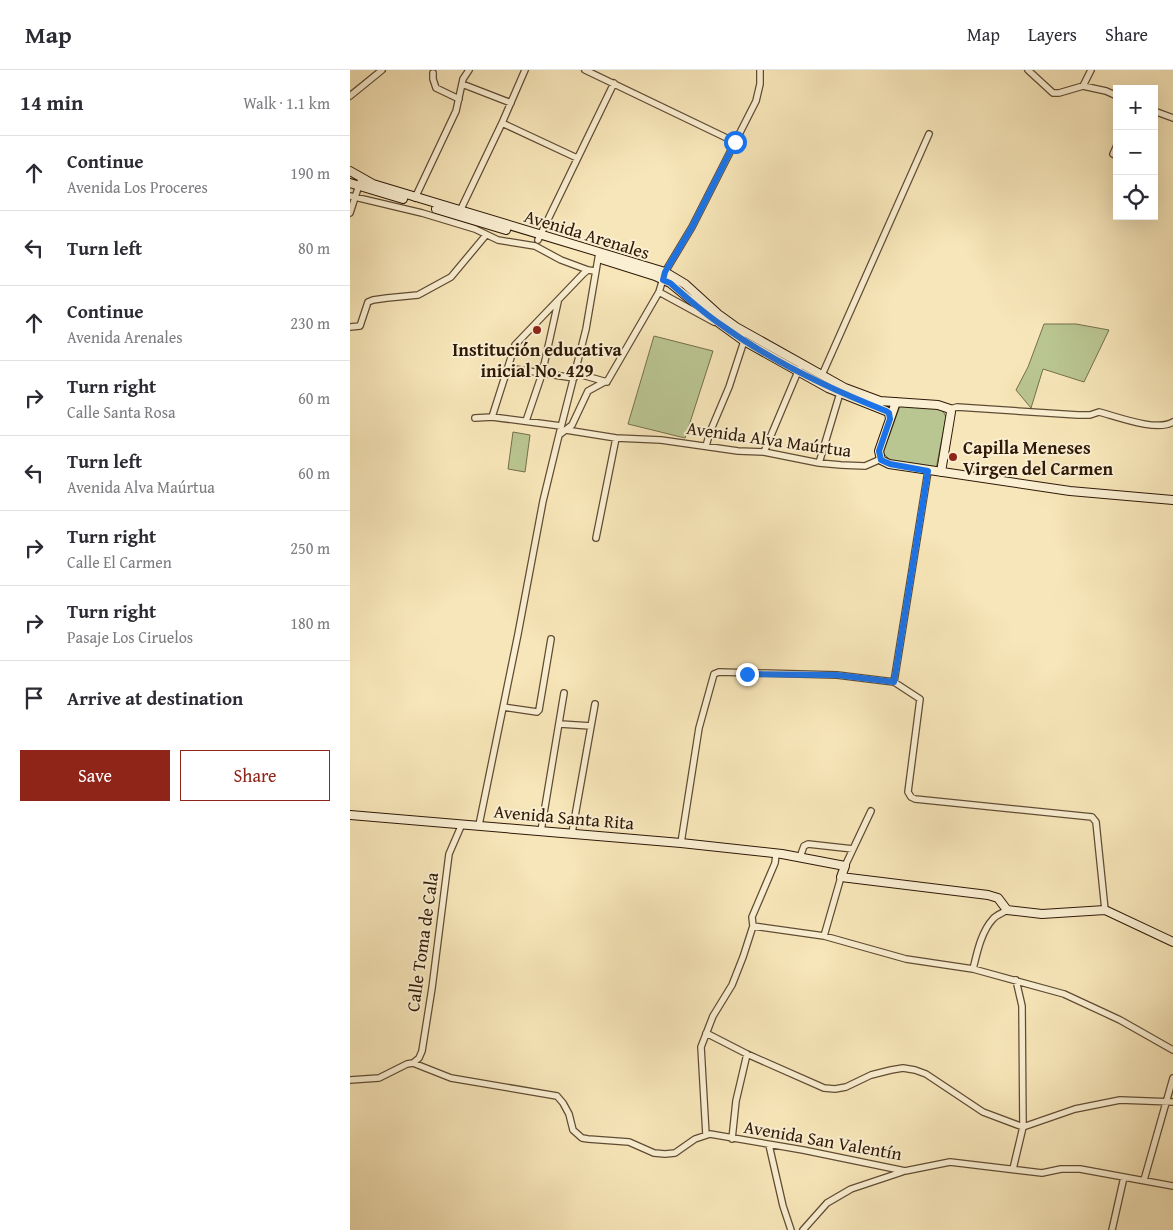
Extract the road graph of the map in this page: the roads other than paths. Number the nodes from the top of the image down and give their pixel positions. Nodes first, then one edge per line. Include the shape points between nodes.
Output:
1 (382, 70) edge
2 (469, 70) edge
3 (525, 70) edge
4 (585, 70) edge
5 (760, 70) edge
6 (1028, 70) edge
7 (1090, 70) edge
8 (431, 71) edge
9 (614, 83) junction
10 (462, 84) junction
11 (1083, 86) junction
12 (1113, 94) edge
13 (350, 96) edge
14 (459, 99) junction
15 (511, 103) junction
16 (1158, 112) edge
17 (1173, 118) edge
18 (502, 123) junction
19 (929, 134) dead end
20 (735, 142) junction
21 (577, 158) junction
22 (354, 179) edge
23 (371, 186) junction
24 (353, 197) edge
25 (415, 198) junction
26 (460, 211) junction
27 (350, 213) edge
28 (486, 236) junction
29 (539, 238) junction
30 (598, 256) junction
31 (588, 270) junction
32 (595, 271) junction
33 (664, 276) junction
34 (659, 292) junction
35 (558, 300) junction
36 (719, 324) junction
37 (350, 327) edge
38 (744, 341) junction
39 (802, 364) junction
40 (508, 368) junction
41 (797, 372) junction
42 (542, 374) junction
43 (822, 375) junction
44 (575, 376) junction
45 (607, 382) junction
46 (840, 393) junction
47 (896, 402) junction
48 (950, 408) junction
49 (475, 418) dead end
50 (492, 418) junction
51 (890, 419) junction
52 (526, 421) junction
53 (1173, 422) edge
54 (564, 428) junction
55 (616, 438) junction
56 (706, 446) junction
57 (764, 452) junction
58 (881, 459) junction
59 (819, 463) junction
60 (928, 471) junction
61 (940, 472) junction
62 (1173, 500) edge
63 (596, 538) dead end
64 (551, 639) dead end
65 (894, 682) junction
66 (564, 693) dead end
67 (595, 704) dead end
68 (503, 707) junction
69 (560, 724) junction
70 (590, 726) junction
71 (872, 811) dead end
72 (350, 815) edge
73 (462, 824) junction
74 (479, 825) junction
75 (541, 831) junction
76 (572, 833) junction
77 (681, 843) junction
78 (853, 849) junction
79 (776, 854) junction
80 (800, 857) junction
81 (845, 866) junction
82 (841, 877) junction
83 (1007, 910) junction
84 (1105, 910) junction
85 (753, 926) junction
86 (824, 936) junction
87 (1173, 942) edge
88 (973, 969) junction
89 (1016, 980) junction
90 (706, 1034) junction
91 (1173, 1050) edge
92 (747, 1054) junction
93 (413, 1063) junction
94 (1173, 1078) edge
95 (350, 1080) edge
96 (1165, 1102) junction
97 (1173, 1102) edge
98 (1023, 1126) junction
99 (706, 1135) junction
100 (732, 1139) junction
101 (768, 1145) junction
102 (1013, 1169) junction
103 (905, 1171) junction
104 (1124, 1176) junction
105 (1144, 1180) junction
106 (1173, 1186) edge
107 (791, 1230) edge
108 (803, 1230) edge
109 (1112, 1230) edge

1 - 13 street
2 - 10 street
3 - 15 street
4 - 9 street
5 - 20 street via 756,100
6 - 11 street via 1053,93
7 - 11 street
8 - 14 street via 436,88
9 - 20 street
9 - 21 street
10 - 14 street
10 - 15 street
11 - 12 street
14 - 25 street via 456,112
15 - 18 street
16 - 17 street
18 - 21 street
18 - 26 street
19 - 43 street
20 - 33 street
21 - 29 street
22 - 23 main road, Avenida Arenales
22 - 23 main road
22 - 24 street
23 - 25 main road, Avenida Arenales
23 - 29 main road
24 - 27 street
24 - 28 street via 422,213 475,229
25 - 26 main road, Avenida Arenales
26 - 29 main road, Avenida Arenales
28 - 31 street via 535,246
28 - 37 street via 451,277 418,295 368,302 360,326
29 - 30 main road, Avenida Arenales
30 - 32 street
30 - 33 main road, Avenida Arenales
31 - 32 street
31 - 35 street
32 - 44 street
33 - 34 street
33 - 36 main road
33 - 39 main road, Avenida Arenales via 685,284 736,327
34 - 36 street
34 - 45 street
35 - 40 street via 515,345
35 - 42 street
36 - 38 main road
38 - 41 main road
38 - 56 street
39 - 41 street
39 - 43 main road, Avenida Arenales
40 - 42 street
40 - 50 street
41 - 46 main road
41 - 57 street
42 - 44 street
42 - 52 street
43 - 47 main road, Avenida Arenales via 844,388 880,401
44 - 45 street
44 - 54 street
45 - 54 street via 588,391 572,425
46 - 51 main road via 886,411
46 - 59 street
47 - 48 main road, Avenida Arenales
47 - 51 main road
48 - 53 street via 1078,415 1099,412 1158,426
48 - 61 main road
49 - 50 street, Avenida Alva Maúrtua
50 - 52 street, Avenida Alva Maúrtua
51 - 58 main road via 879,451
52 - 54 street, Avenida Alva Maúrtua
54 - 55 street, Avenida Alva Maúrtua
54 - 68 street via 543,500
55 - 56 street, Avenida Alva Maúrtua
55 - 63 street
56 - 57 street, Avenida Alva Maúrtua
57 - 59 street, Avenida Alva Maúrtua
58 - 59 street, Avenida Alva Maúrtua via 862,466
58 - 60 main road via 890,464
60 - 61 main road
60 - 65 street
61 - 62 main road
64 - 68 street via 539,710
65 - 77 street via 837,675 715,673 699,728
65 - 84 street via 920,699 908,792 911,797 1092,816 1096,822
66 - 69 street
67 - 70 street
68 - 74 street
69 - 70 street
69 - 75 street
70 - 76 street
71 - 78 street
72 - 73 main road, Avenida Santa Rita
73 - 74 main road, Avenida Santa Rita
73 - 93 street, Calle Toma de Cala via 449,854 422,1051
74 - 75 main road, Avenida Santa Rita
75 - 76 main road, Avenida Santa Rita
76 - 77 main road, Avenida Santa Rita
77 - 79 main road, Avenida Santa Rita
78 - 80 street via 808,844
78 - 81 street
79 - 80 main road, Avenida Santa Rita
79 - 85 street via 752,917
80 - 81 main road, Avenida Santa Rita
81 - 82 main road
82 - 83 main road via 988,895 998,898
82 - 86 street
83 - 84 main road via 1042,914
83 - 88 street via 993,919 984,934
84 - 87 main road
85 - 86 street
85 - 90 street via 732,985
86 - 88 street via 906,959
88 - 89 street
89 - 91 street via 1064,994
89 - 98 street via 1022,1006
90 - 92 street
90 - 99 street via 701,1047
92 - 98 street via 824,1088 846,1087 891,1070 915,1070 983,1112
92 - 100 street via 736,1101
93 - 95 street via 379,1078
93 - 99 street via 451,1078 558,1096 572,1130 582,1138 629,1142 654,1153 665,1154 675,1153
94 - 96 street
96 - 97 street
96 - 98 street via 1120,1100 1075,1109
96 - 105 street
98 - 102 street
99 - 100 street, Avenida San Valentín
100 - 101 street, Avenida San Valentín
101 - 103 street, Avenida San Valentín
101 - 107 street
102 - 103 street, Avenida San Valentín via 950,1162
102 - 104 street, Avenida San Valentín via 1042,1173 1080,1169
103 - 108 street via 851,1189 827,1203
104 - 105 street, Avenida San Valentín
104 - 109 street
105 - 106 street, Avenida San Valentín

